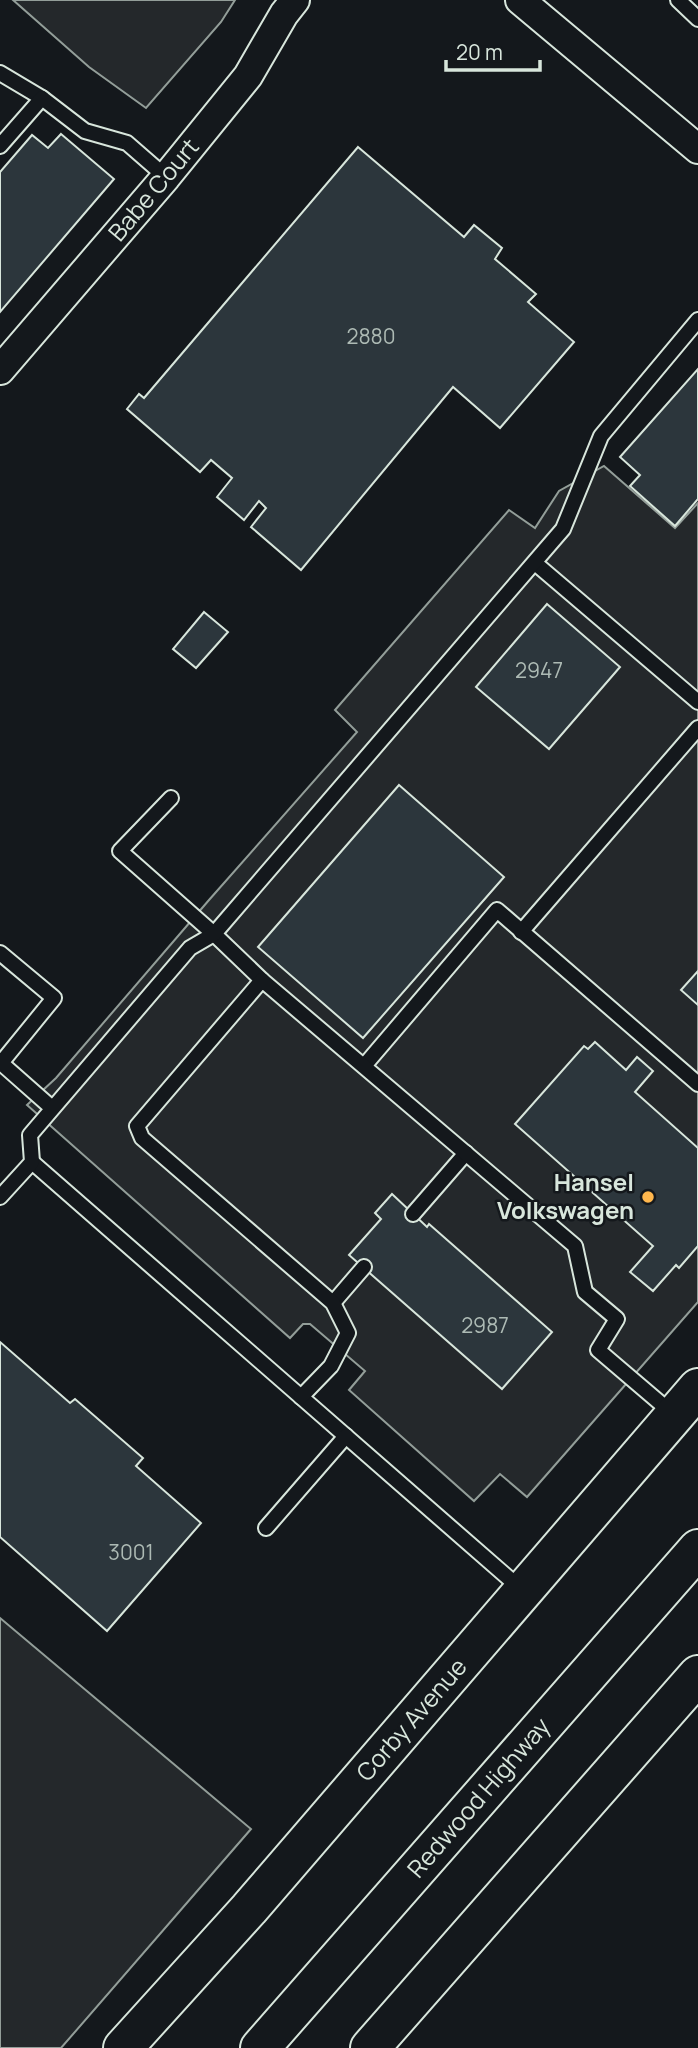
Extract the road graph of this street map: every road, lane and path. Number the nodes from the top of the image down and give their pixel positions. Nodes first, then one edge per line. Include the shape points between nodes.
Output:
1 (295, 0) edge
2 (520, 0) edge
3 (678, 0) edge
4 (698, 19) edge
5 (0, 73) edge
6 (42, 98) junction
7 (0, 146) edge
8 (698, 149) edge
9 (166, 177) junction
10 (698, 320) edge
11 (0, 370) edge
12 (535, 563) junction
13 (698, 702) edge
14 (698, 728) edge
15 (171, 799) dead end
16 (522, 932) junction
17 (214, 933) junction
18 (0, 953) edge
19 (262, 980) junction
20 (363, 1066) junction
21 (698, 1084) edge
22 (52, 1108) junction
23 (466, 1153) junction
24 (32, 1162) junction
25 (0, 1197) edge
26 (413, 1214) dead end
27 (364, 1267) dead end
28 (333, 1303) junction
29 (301, 1397) junction
30 (686, 1402) edge
31 (346, 1436) junction
32 (266, 1528) dead end
33 (698, 1549) edge
34 (524, 1591) junction
35 (698, 1675) edge
36 (123, 2048) edge
37 (260, 2048) edge
38 (370, 2048) edge

1 - 9 street, Babe Court via 248,76
2 - 8 street
3 - 4 lane
5 - 6 lane
6 - 7 lane
6 - 9 lane via 85,131 127,143
9 - 11 street, Babe Court
10 - 12 lane via 601,436 563,529
12 - 13 lane
12 - 17 lane
14 - 16 lane
15 - 17 lane via 120,851
16 - 20 lane via 497,911
16 - 21 lane
17 - 19 lane
17 - 22 lane via 190,948
18 - 22 lane via 54,998 1,1063
19 - 20 lane
19 - 28 lane via 137,1126 142,1138
20 - 23 lane
22 - 24 lane via 30,1136
23 - 26 lane
23 - 30 lane via 575,1246 585,1292 617,1319 598,1350
24 - 25 lane
24 - 29 lane
27 - 28 lane
28 - 29 lane via 348,1333 331,1366
29 - 31 lane
30 - 34 main road, Corby Avenue
31 - 32 lane
31 - 34 lane
33 - 37 main road, Redwood Highway
34 - 36 main road, Corby Avenue
35 - 38 main road

